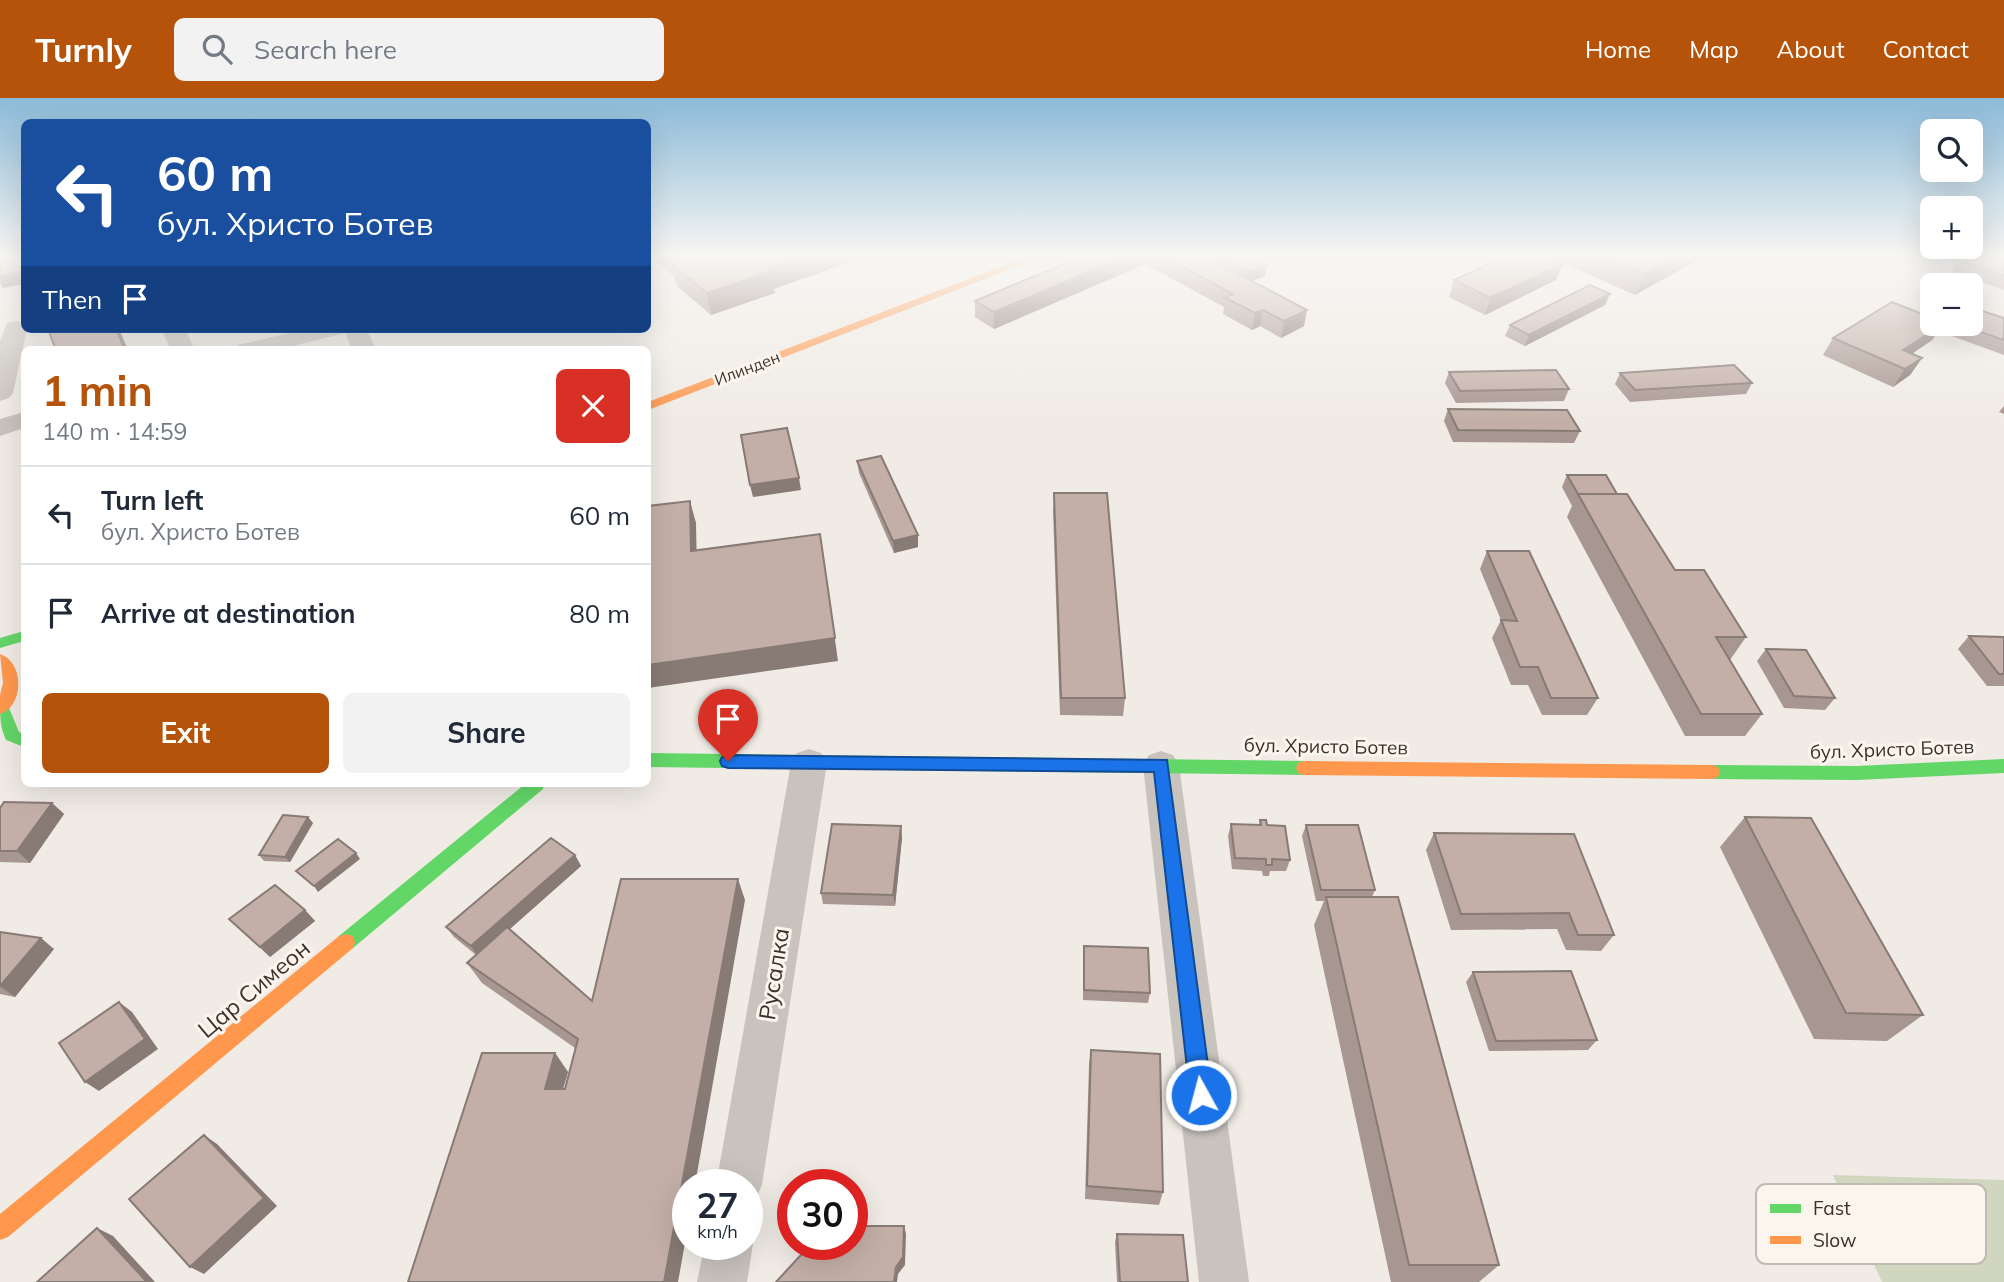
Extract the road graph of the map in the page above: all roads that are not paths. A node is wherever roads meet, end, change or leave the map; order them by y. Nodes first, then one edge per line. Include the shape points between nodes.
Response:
1 (900, 310) edge
2 (13, 326) edge
3 (319, 333) edge
4 (264, 346) edge
5 (0, 393) edge
6 (651, 406) edge
7 (21, 421) edge
8 (0, 428) edge
9 (21, 637) edge
10 (0, 643) edge
11 (0, 660) edge
12 (19, 673) edge
13 (0, 708) edge
14 (21, 740) edge
15 (651, 760) edge
16 (809, 763) junction
17 (1161, 765) junction
18 (2004, 766) edge
19 (533, 787) edge
20 (742, 1169) edge
21 (0, 1229) edge
22 (726, 1260) edge
23 (722, 1282) edge
24 (1224, 1282) edge

1 - 6 street, Илинден
2 - 5 street
3 - 4 street
7 - 8 street
9 - 10 street
11 - 12 street
12 - 13 street
13 - 14 street via 12,736
15 - 16 street, бул. Христо Ботев
16 - 17 street, бул. Христо Ботев
16 - 20 street, Русалка
17 - 18 street, бул. Христо Ботев via 1844,773
17 - 24 street
19 - 21 street, Цар Симеон
22 - 23 street

